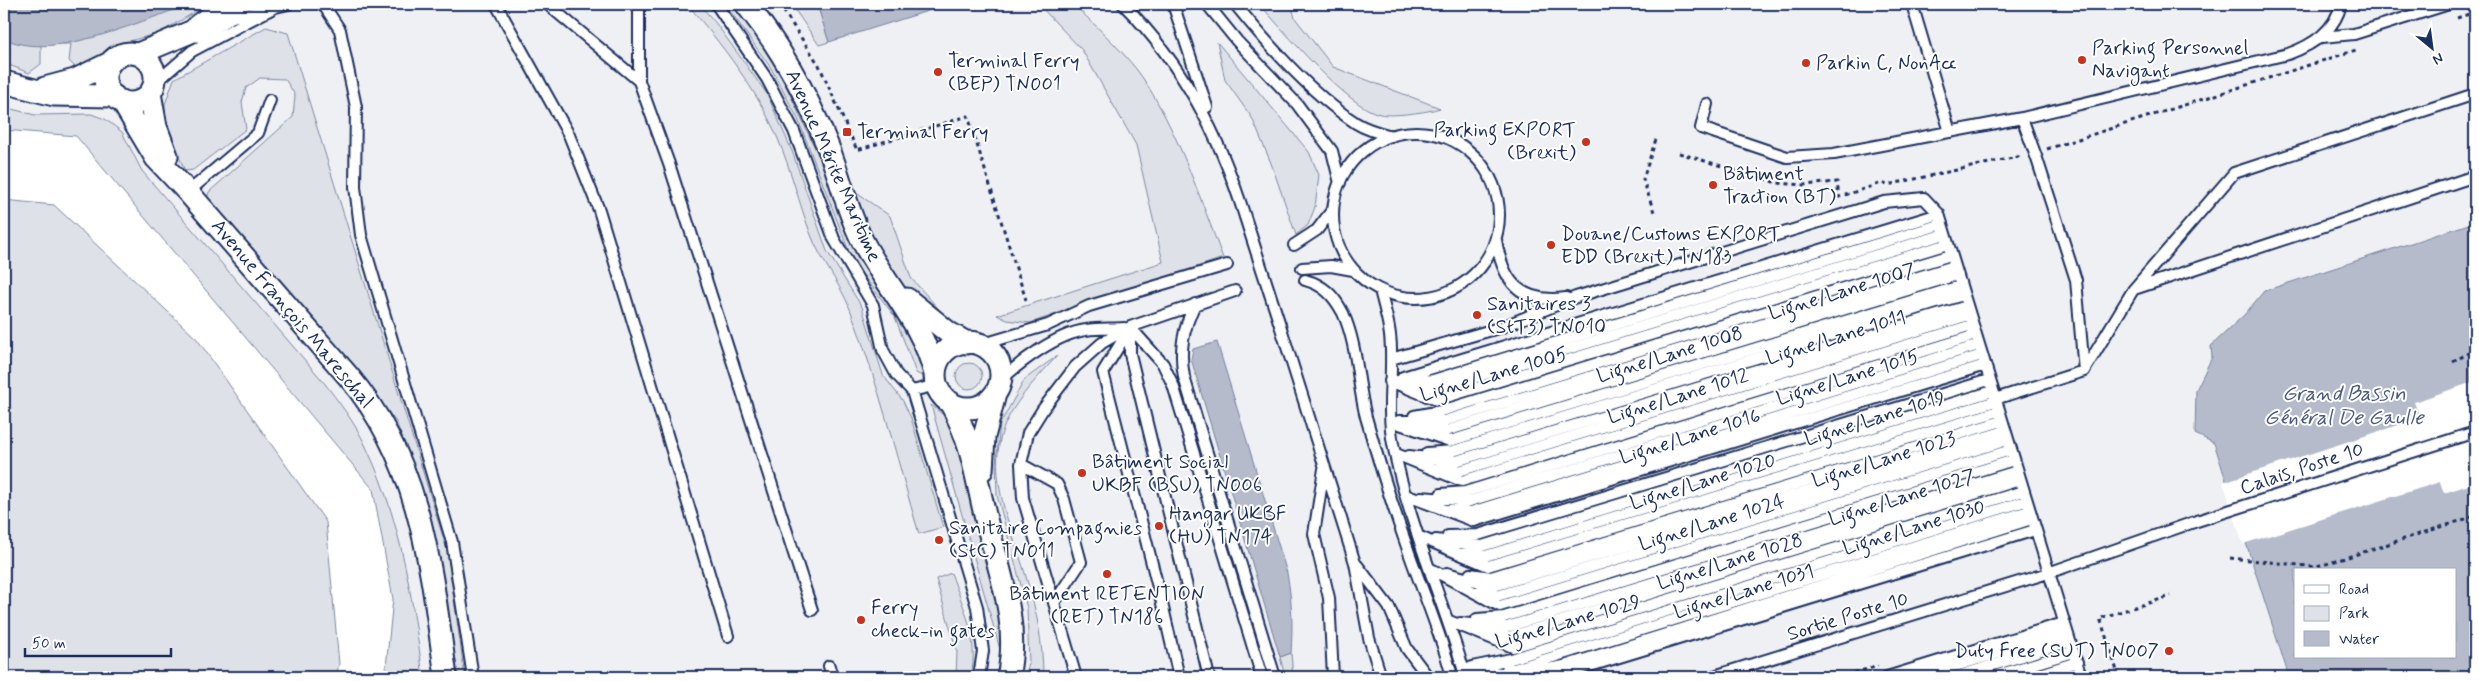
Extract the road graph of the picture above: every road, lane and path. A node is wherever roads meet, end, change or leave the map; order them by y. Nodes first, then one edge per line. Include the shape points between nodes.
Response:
1 (234, 4) edge
2 (288, 4) edge
3 (323, 4) edge
4 (496, 4) edge
5 (547, 4) edge
6 (639, 4) edge
7 (716, 4) edge
8 (746, 4) edge
9 (779, 4) edge
10 (1122, 4) edge
11 (1173, 4) edge
12 (1208, 4) edge
13 (1235, 4) edge
14 (2341, 4) edge
15 (2446, 4) edge
16 (277, 6) junction
17 (1912, 6) edge
18 (2475, 12) edge
19 (2456, 18) dead end
20 (200, 28) junction
21 (2322, 37) junction
22 (2361, 48) dead end
23 (138, 54) junction
24 (110, 63) junction
25 (639, 81) junction
26 (4, 82) edge
27 (27, 89) junction
28 (152, 89) junction
29 (2475, 94) edge
30 (118, 99) junction
31 (270, 100) dead end
32 (1707, 104) dead end
33 (2022, 118) junction
34 (1950, 132) junction
35 (1392, 136) junction
36 (1657, 136) dead end
37 (1221, 148) junction
38 (1679, 153) dead end
39 (2035, 153) junction
40 (2475, 176) edge
41 (1340, 183) junction
42 (186, 190) junction
43 (1333, 209) junction
44 (1654, 212) dead end
45 (1943, 229) junction
46 (1496, 240) junction
47 (1294, 245) dead end
48 (1951, 255) junction
49 (1227, 265) dead end
50 (1302, 268) dead end
51 (1353, 270) junction
52 (1956, 270) junction
53 (886, 279) junction
54 (1305, 280) dead end
55 (1380, 290) junction
56 (2133, 290) junction
57 (1234, 291) dead end
58 (1576, 297) junction
59 (1026, 300) dead end
60 (1195, 304) junction
61 (1972, 325) junction
62 (1130, 328) junction
63 (974, 344) junction
64 (2475, 349) edge
65 (1391, 359) junction
66 (2453, 362) dead end
67 (2084, 371) junction
68 (936, 380) junction
69 (1989, 380) junction
70 (1390, 381) junction
71 (997, 387) junction
72 (912, 391) junction
73 (950, 402) junction
74 (1391, 421) junction
75 (2002, 423) junction
76 (2475, 432) edge
77 (1396, 454) junction
78 (1021, 464) junction
79 (1325, 467) junction
80 (2018, 475) junction
81 (981, 490) junction
82 (1408, 496) junction
83 (2028, 506) junction
84 (2475, 516) edge
85 (2035, 530) junction
86 (1420, 537) junction
87 (2230, 558) dead end
88 (1355, 563) junction
89 (1429, 568) junction
90 (2048, 573) junction
91 (2171, 596) dead end
92 (1054, 603) junction
93 (812, 610) dead end
94 (1449, 622) junction
95 (2067, 632) junction
96 (728, 636) dead end
97 (2073, 652) junction
98 (2077, 662) junction
99 (1463, 673) edge
100 (1426, 675) edge
101 (2081, 675) edge
102 (1452, 676) edge
103 (446, 677) edge
104 (473, 677) edge
105 (826, 677) edge
106 (832, 677) edge
107 (980, 677) edge
108 (1008, 677) edge
109 (1076, 677) edge
110 (1179, 677) edge
111 (1209, 677) edge
112 (1262, 677) edge
113 (1276, 677) edge
114 (1333, 677) edge
115 (1381, 677) edge
116 (1494, 677) edge
117 (1539, 677) edge
118 (1711, 677) edge
119 (1886, 677) edge
120 (1920, 677) edge
121 (1955, 677) edge
122 (1991, 677) edge
123 (2030, 677) edge
124 (2066, 677) edge
125 (2119, 677) edge

1 - 20 highway
2 - 16 lane
3 - 104 lane via 340,30 356,107 356,187 361,235 452,542
4 - 96 lane via 569,134 599,210
5 - 25 lane
6 - 25 lane
7 - 72 lane via 767,80 794,131 834,240 873,305 883,350 896,374
8 - 53 street, Avenue Mérite Maritime via 774,42 803,92 826,141 862,241
9 - 59 path via 819,65 857,150 968,116
10 - 37 lane via 1143,24 1173,62 1198,101
11 - 37 lane
12 - 41 lane via 1237,41 1297,104 1332,151
13 - 35 lane via 1269,43 1331,103 1364,127
14 - 21 lane via 2336,18
15 - 21 lane via 2354,34
16 - 20 lane
16 - 28 lane via 192,51
17 - 34 lane
18 - 19 path
20 - 23 street
21 - 33 lane via 2288,54
22 - 39 path
23 - 24 street via 126,53
23 - 28 street via 152,66 155,75
24 - 27 street via 69,82
24 - 30 street via 106,80 108,89
25 - 93 lane via 669,164
26 - 27 street
27 - 30 street via 54,95
28 - 30 street via 138,102
28 - 42 street, Avenue François Mareschal via 160,138
29 - 56 lane via 2234,173
30 - 42 street, Avenue François Mareschal via 156,158
31 - 42 lane via 258,133
32 - 34 lane via 1701,128 1787,157 1834,154
33 - 34 lane
33 - 39 lane
35 - 41 lane via 1360,154
35 - 46 lane via 1410,132 1436,135 1461,145 1475,156 1487,171 1497,195 1500,213
36 - 44 path via 1644,179
37 - 79 lane, bridge
38 - 39 path via 1777,183 1837,182 1839,197 1882,183 1887,185
39 - 67 lane via 2076,280
40 - 56 lane
41 - 43 lane
42 - 103 street, Avenue François Mareschal via 360,390 388,435 403,466 426,544
43 - 47 lane via 1317,230
43 - 51 lane via 1337,242
45 - 48 lane
45 - 58 lane via 1924,198 1884,202
45 - 70 lane
45 - 70 lane via 1434,390
46 - 55 lane via 1476,273 1454,290 1416,298
46 - 58 lane via 1500,265 1523,292 1548,300
48 - 52 lane
48 - 74 lane, Ligne/Lane 1005 via 1441,411
49 - 63 lane via 1089,306 1048,325
50 - 51 lane via 1331,266
51 - 55 lane
52 - 61 lane
52 - 74 lane via 1444,421
53 - 63 street, Avenue Mérite Maritime via 940,326
53 - 68 street, Avenue Mérite Maritime via 922,335 931,354
54 - 102 lane via 1319,284 1332,296 1347,323 1356,352 1366,416 1405,542 1436,622
55 - 65 lane via 1390,330
56 - 67 lane
57 - 60 lane
58 - 65 lane via 1508,324
60 - 62 lane
60 - 113 lane via 1185,326 1181,356 1183,371
61 - 69 lane
61 - 74 lane, Ligne/Lane 1008 via 1450,441
61 - 77 lane via 1453,451
61 - 77 lane, Ligne/Lane 1011 via 1459,471
61 - 82 lane via 1465,492
61 - 82 lane, Ligne/Lane 1015 via 1472,512
62 - 71 lane via 1073,333 1024,361
62 - 78 lane via 1093,350 1075,368 1028,433
62 - 110 lane via 1103,372
62 - 111 lane via 1130,354
62 - 112 lane via 1163,364 1173,385
63 - 68 street via 957,344 945,352 939,361
63 - 71 street via 991,352 996,359 1000,368
64 - 66 path
65 - 70 lane
67 - 75 lane
68 - 72 lane
68 - 73 street via 942,395
69 - 75 lane
69 - 86 lane via 1478,536
70 - 74 lane
71 - 73 street via 978,407 963,407
71 - 81 street via 984,437
72 - 107 lane via 977,607 983,651
73 - 81 street via 969,442
74 - 77 lane
75 - 80 lane
75 - 86 lane via 1482,546
75 - 86 lane, Ligne/Lane 1020 via 1488,566
75 - 89 lane via 1491,577
75 - 89 lane, Ligne/Lane 1023 via 1497,596
75 - 94 lane via 1504,617
76 - 90 lane, Calais, Poste 10 via 2197,521
77 - 82 lane
78 - 92 lane via 1023,498
78 - 92 lane via 1056,484 1064,499 1081,562
79 - 88 lane
79 - 114 lane via 1314,534 1329,598
80 - 83 lane
80 - 94 lane via 1506,627
81 - 108 street via 1012,617
82 - 86 lane
83 - 85 lane
83 - 94 lane, Ligne/Lane 1028 via 1513,647
83 - 99 lane, Ligne/Lane 1029
83 - 99 lane, Ligne/Lane 1031 via 1564,666 1516,675
84 - 87 path via 2317,567
85 - 90 lane
85 - 117 lane via 1567,673
86 - 89 lane
88 - 100 lane via 1389,607 1407,649
88 - 115 lane via 1369,638
89 - 94 lane
90 - 95 lane
90 - 118 lane, Sortie Poste 10
91 - 125 path via 2100,618
92 - 109 lane
94 - 99 lane
95 - 97 lane
95 - 119 lane
95 - 120 lane
95 - 121 lane
97 - 98 lane
97 - 122 lane
98 - 101 lane
98 - 123 lane
99 - 116 lane
101 - 124 lane
105 - 106 lane via 829,666

